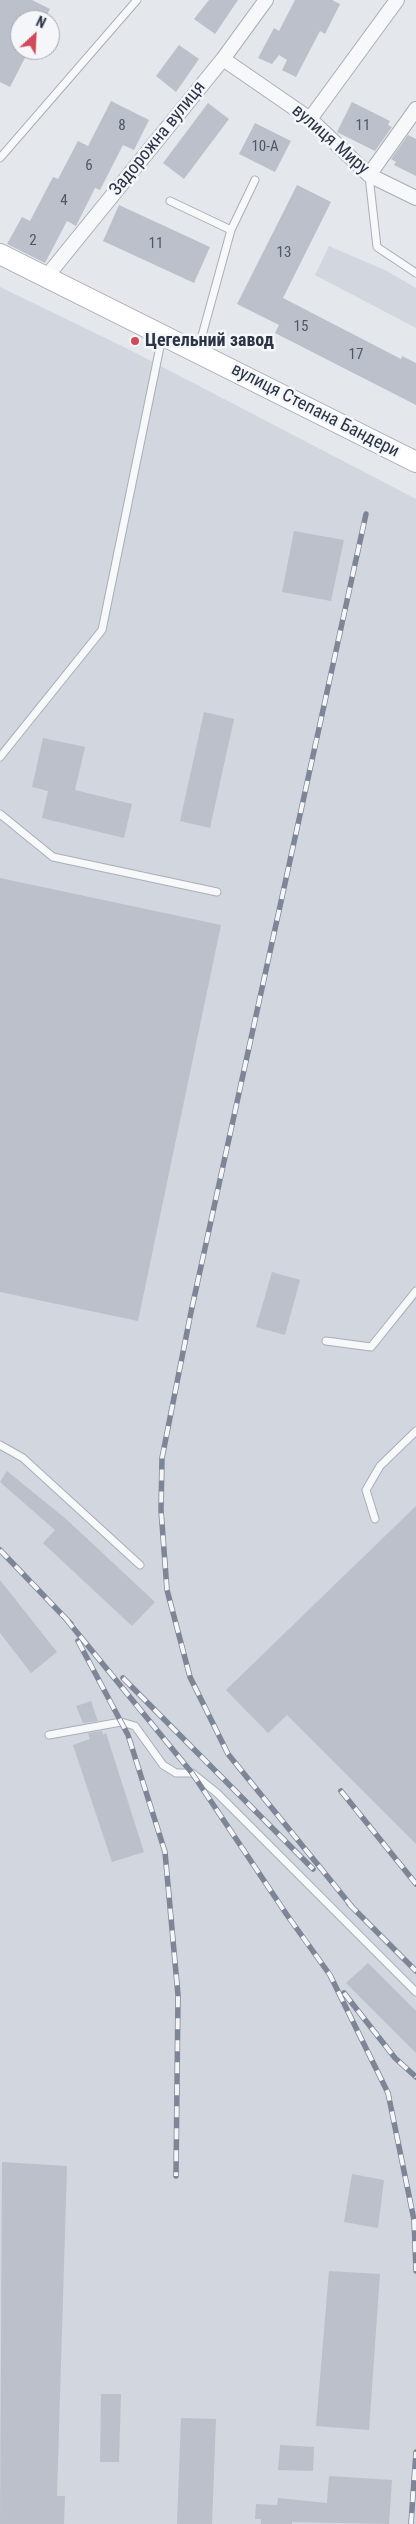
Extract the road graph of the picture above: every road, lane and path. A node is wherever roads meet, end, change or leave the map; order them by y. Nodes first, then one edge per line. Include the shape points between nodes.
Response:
1 (137, 0) edge
2 (266, 0) edge
3 (397, 0) edge
4 (224, 59) junction
5 (416, 109) edge
6 (310, 119) junction
7 (0, 158) edge
8 (369, 175) junction
9 (255, 180) dead end
10 (416, 198) edge
11 (170, 200) dead end
12 (231, 230) junction
13 (0, 254) edge
14 (416, 273) edge
15 (47, 276) junction
16 (163, 335) junction
17 (197, 352) junction
18 (416, 462) edge
19 (0, 757) edge
20 (0, 814) edge
21 (217, 892) dead end
22 (416, 1291) edge
23 (326, 1341) dead end
24 (416, 1431) edge
25 (0, 1445) edge
26 (375, 1519) dead end
27 (140, 1566) dead end
28 (49, 1735) dead end
29 (416, 1992) edge

1 - 7 lane
2 - 4 street, Задорожна вулиця
3 - 6 street
4 - 6 street, вулиця Миру
4 - 15 street, Задорожна вулиця
5 - 8 street
6 - 8 street, вулиця Миру
8 - 10 street, вулиця Миру
8 - 14 lane via 377,247
9 - 12 lane
11 - 12 lane
12 - 17 lane
13 - 15 street, вулиця Степана Бандери
15 - 16 street, вулиця Степана Бандери
16 - 17 street, вулиця Степана Бандери
16 - 19 lane via 102,630
17 - 18 street, вулиця Степана Бандери
20 - 21 lane via 53,857
22 - 23 lane via 371,1347
24 - 26 lane via 380,1466 366,1490
25 - 27 lane via 24,1458
28 - 29 lane via 121,1722 135,1726 163,1765 176,1773 192,1773 217,1793

